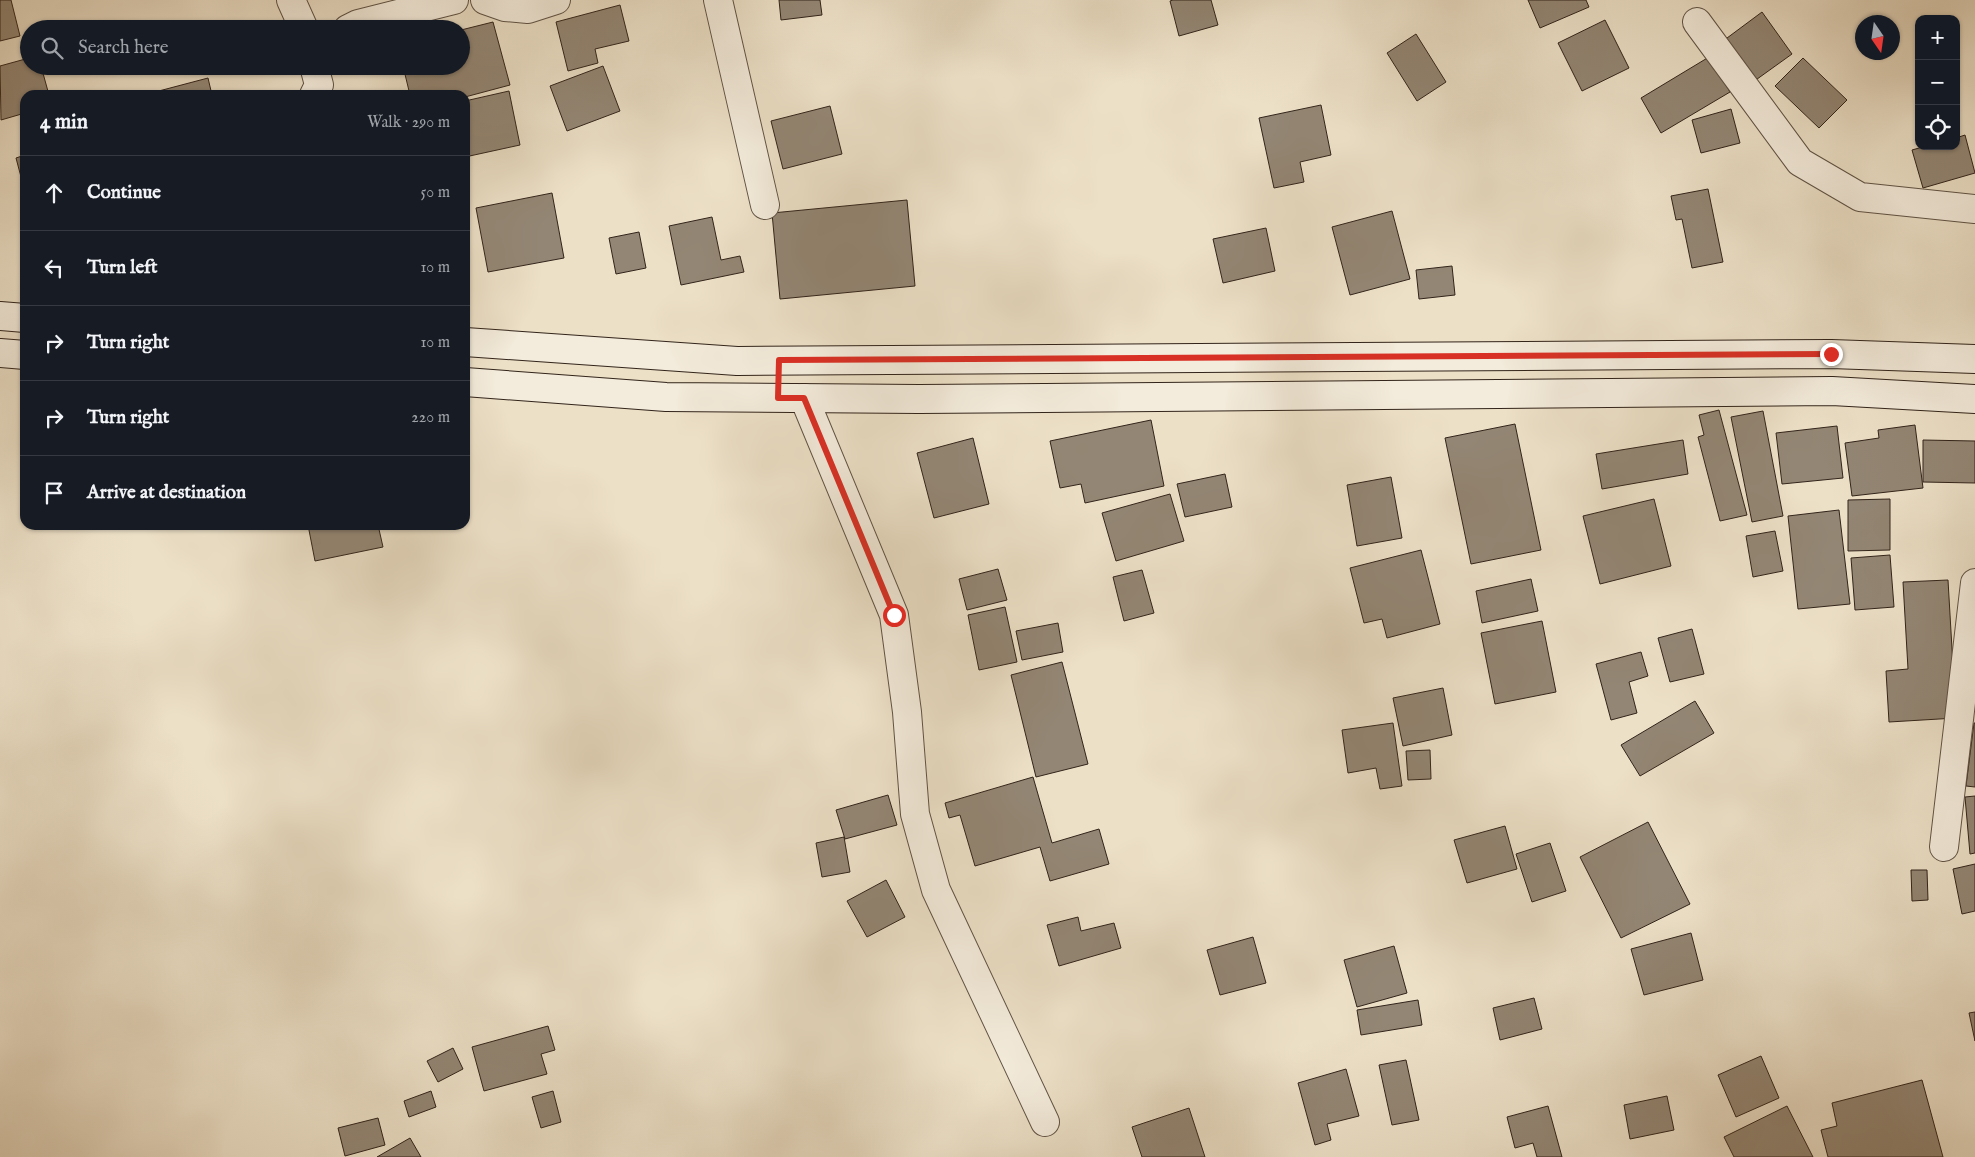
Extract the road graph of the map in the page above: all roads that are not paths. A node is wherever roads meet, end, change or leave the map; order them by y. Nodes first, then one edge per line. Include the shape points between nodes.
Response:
1 (291, 0) edge
2 (454, 0) edge
3 (485, 0) edge
4 (556, 0) edge
5 (718, 0) edge
6 (300, 20) edge
7 (374, 20) edge
8 (1697, 22) dead end
9 (316, 75) edge
10 (316, 90) edge
11 (765, 204) dead end
12 (1975, 209) edge
13 (0, 316) edge
14 (20, 318) edge
15 (470, 342) edge
16 (0, 353) edge
17 (20, 355) edge
18 (1975, 359) edge
19 (779, 360) junction
20 (470, 382) edge
21 (791, 398) junction
22 (1975, 399) edge
23 (1975, 583) edge
24 (1944, 847) dead end
25 (1044, 1122) dead end

1 - 6 street
2 - 7 street
3 - 4 street via 505,7 528,9
5 - 11 street
8 - 12 street via 1800,162 1860,197
9 - 10 street via 319,85
13 - 14 street
15 - 19 street
16 - 17 street
18 - 19 street via 1831,354
19 - 21 street
20 - 21 street via 666,397
21 - 22 street via 1832,391
21 - 25 street via 894,615 907,712 915,814 936,890
23 - 24 street

